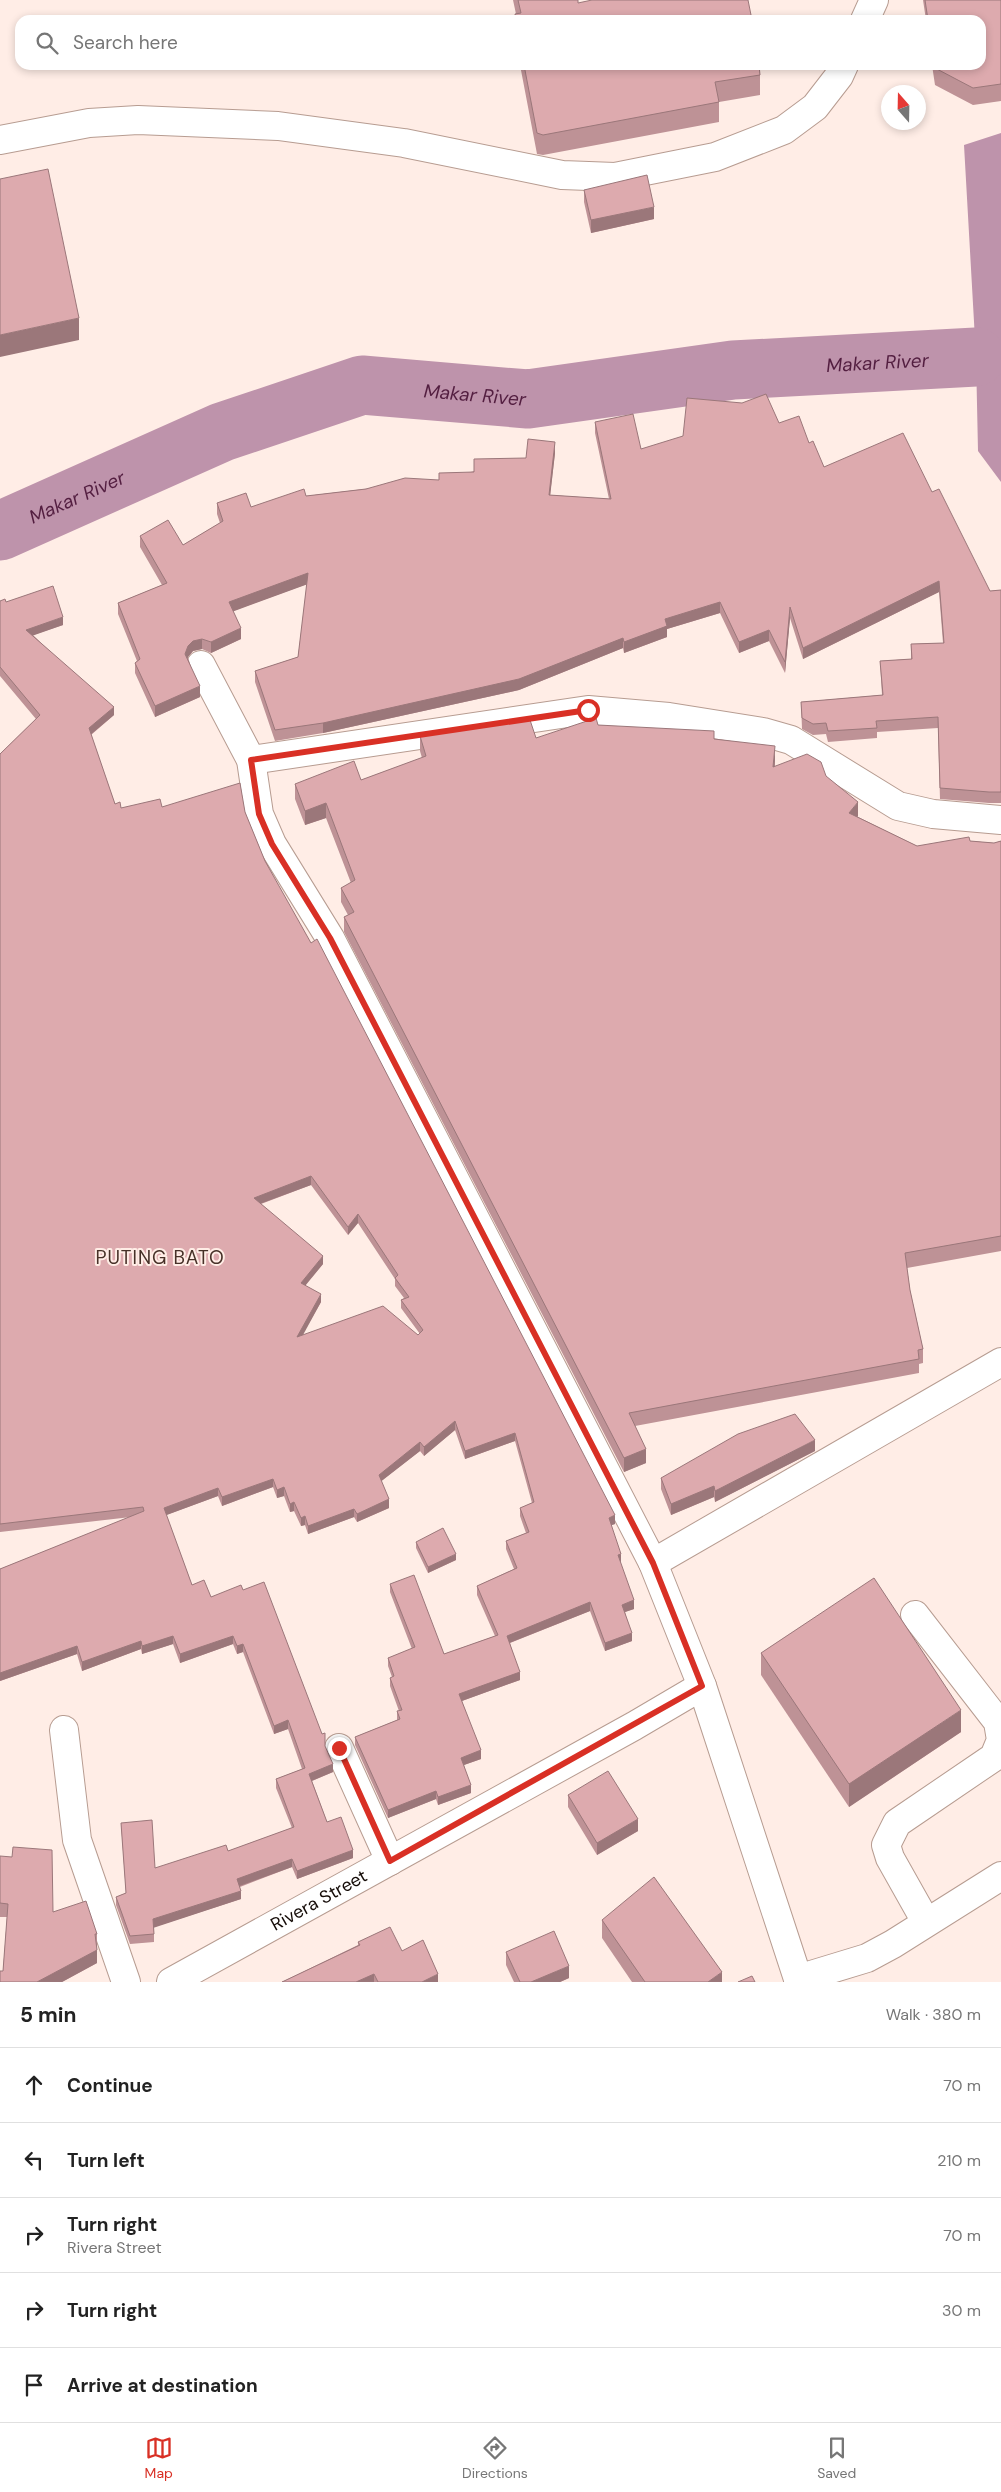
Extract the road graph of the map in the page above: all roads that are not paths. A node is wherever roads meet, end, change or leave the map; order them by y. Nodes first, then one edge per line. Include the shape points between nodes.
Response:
1 (874, 0) edge
2 (867, 15) edge
3 (842, 70) edge
4 (0, 140) edge
5 (201, 665) dead end
6 (251, 760) junction
7 (1001, 820) edge
8 (1001, 1362) edge
9 (653, 1563) junction
10 (915, 1615) dead end
11 (702, 1686) junction
12 (64, 1730) dead end
13 (339, 1748) dead end
14 (390, 1861) junction
15 (1001, 1876) edge
16 (926, 1922) junction
17 (799, 1980) edge
18 (126, 1982) edge
19 (171, 1982) edge

1 - 2 street
3 - 4 street via 815,107 784,130 715,157 614,176 562,175 404,143 278,126 138,120 89,123
5 - 6 street
6 - 7 street via 588,710 669,717 763,732 791,740 898,806 933,814
6 - 9 street via 259,814 272,844 330,938
8 - 9 street
9 - 11 street
10 - 16 street via 998,1722 1001,1740 994,1757 897,1823 886,1845
11 - 14 street, Rivera Street
11 - 17 street
12 - 18 street via 77,1840
13 - 14 street
14 - 19 street, Rivera Street
15 - 16 street
16 - 17 street via 867,1958

